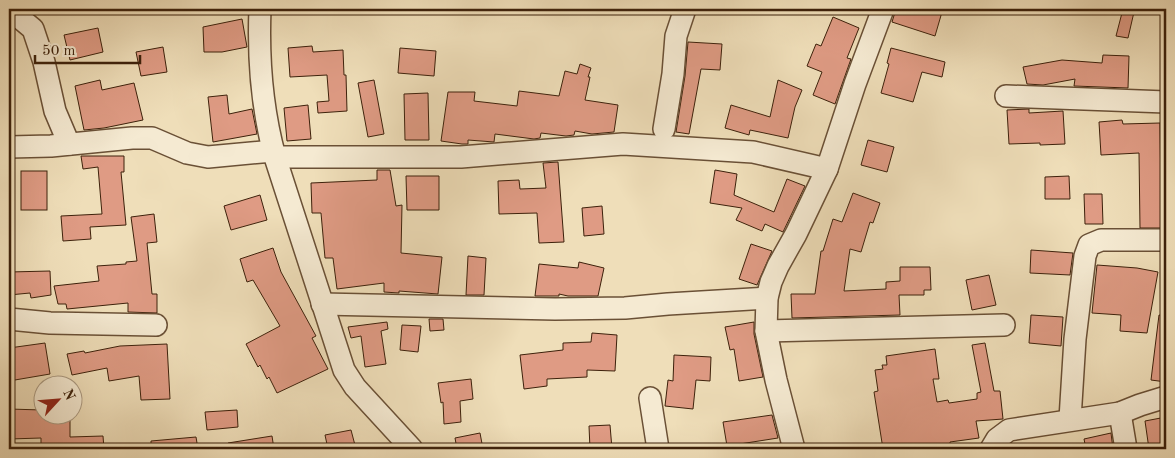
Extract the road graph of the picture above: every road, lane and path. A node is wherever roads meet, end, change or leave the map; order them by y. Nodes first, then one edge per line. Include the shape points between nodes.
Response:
1 (9, 9) edge
2 (260, 9) edge
3 (685, 9) edge
4 (883, 9) edge
5 (1006, 96) dead end
6 (1166, 102) edge
7 (664, 129) dead end
8 (69, 144) junction
9 (9, 147) edge
10 (274, 154) junction
11 (827, 169) junction
12 (1166, 240) edge
13 (766, 298) junction
14 (322, 304) junction
15 (9, 319) edge
16 (156, 325) dead end
17 (1004, 325) dead end
18 (766, 331) junction
19 (1166, 397) edge
20 (650, 398) dead end
21 (1120, 413) junction
22 (1070, 420) junction
23 (412, 449) edge
24 (658, 449) edge
25 (794, 449) edge
26 (991, 449) edge
27 (1126, 449) edge

1 - 8 street via 33,29 55,111
2 - 10 street via 262,90
3 - 7 street via 676,36
4 - 11 street
5 - 6 street
8 - 9 street
8 - 10 street via 152,138 187,153 208,156
10 - 11 street via 462,157 624,144 753,152
10 - 14 street
11 - 13 street via 778,266
12 - 22 street via 1101,240 1089,246 1075,339
13 - 14 street via 625,308 555,309
13 - 18 street
14 - 23 street via 348,378
15 - 16 street
17 - 18 street
18 - 25 street
19 - 21 street
20 - 24 street
21 - 22 street
21 - 27 street
22 - 26 street via 1009,430 997,439

